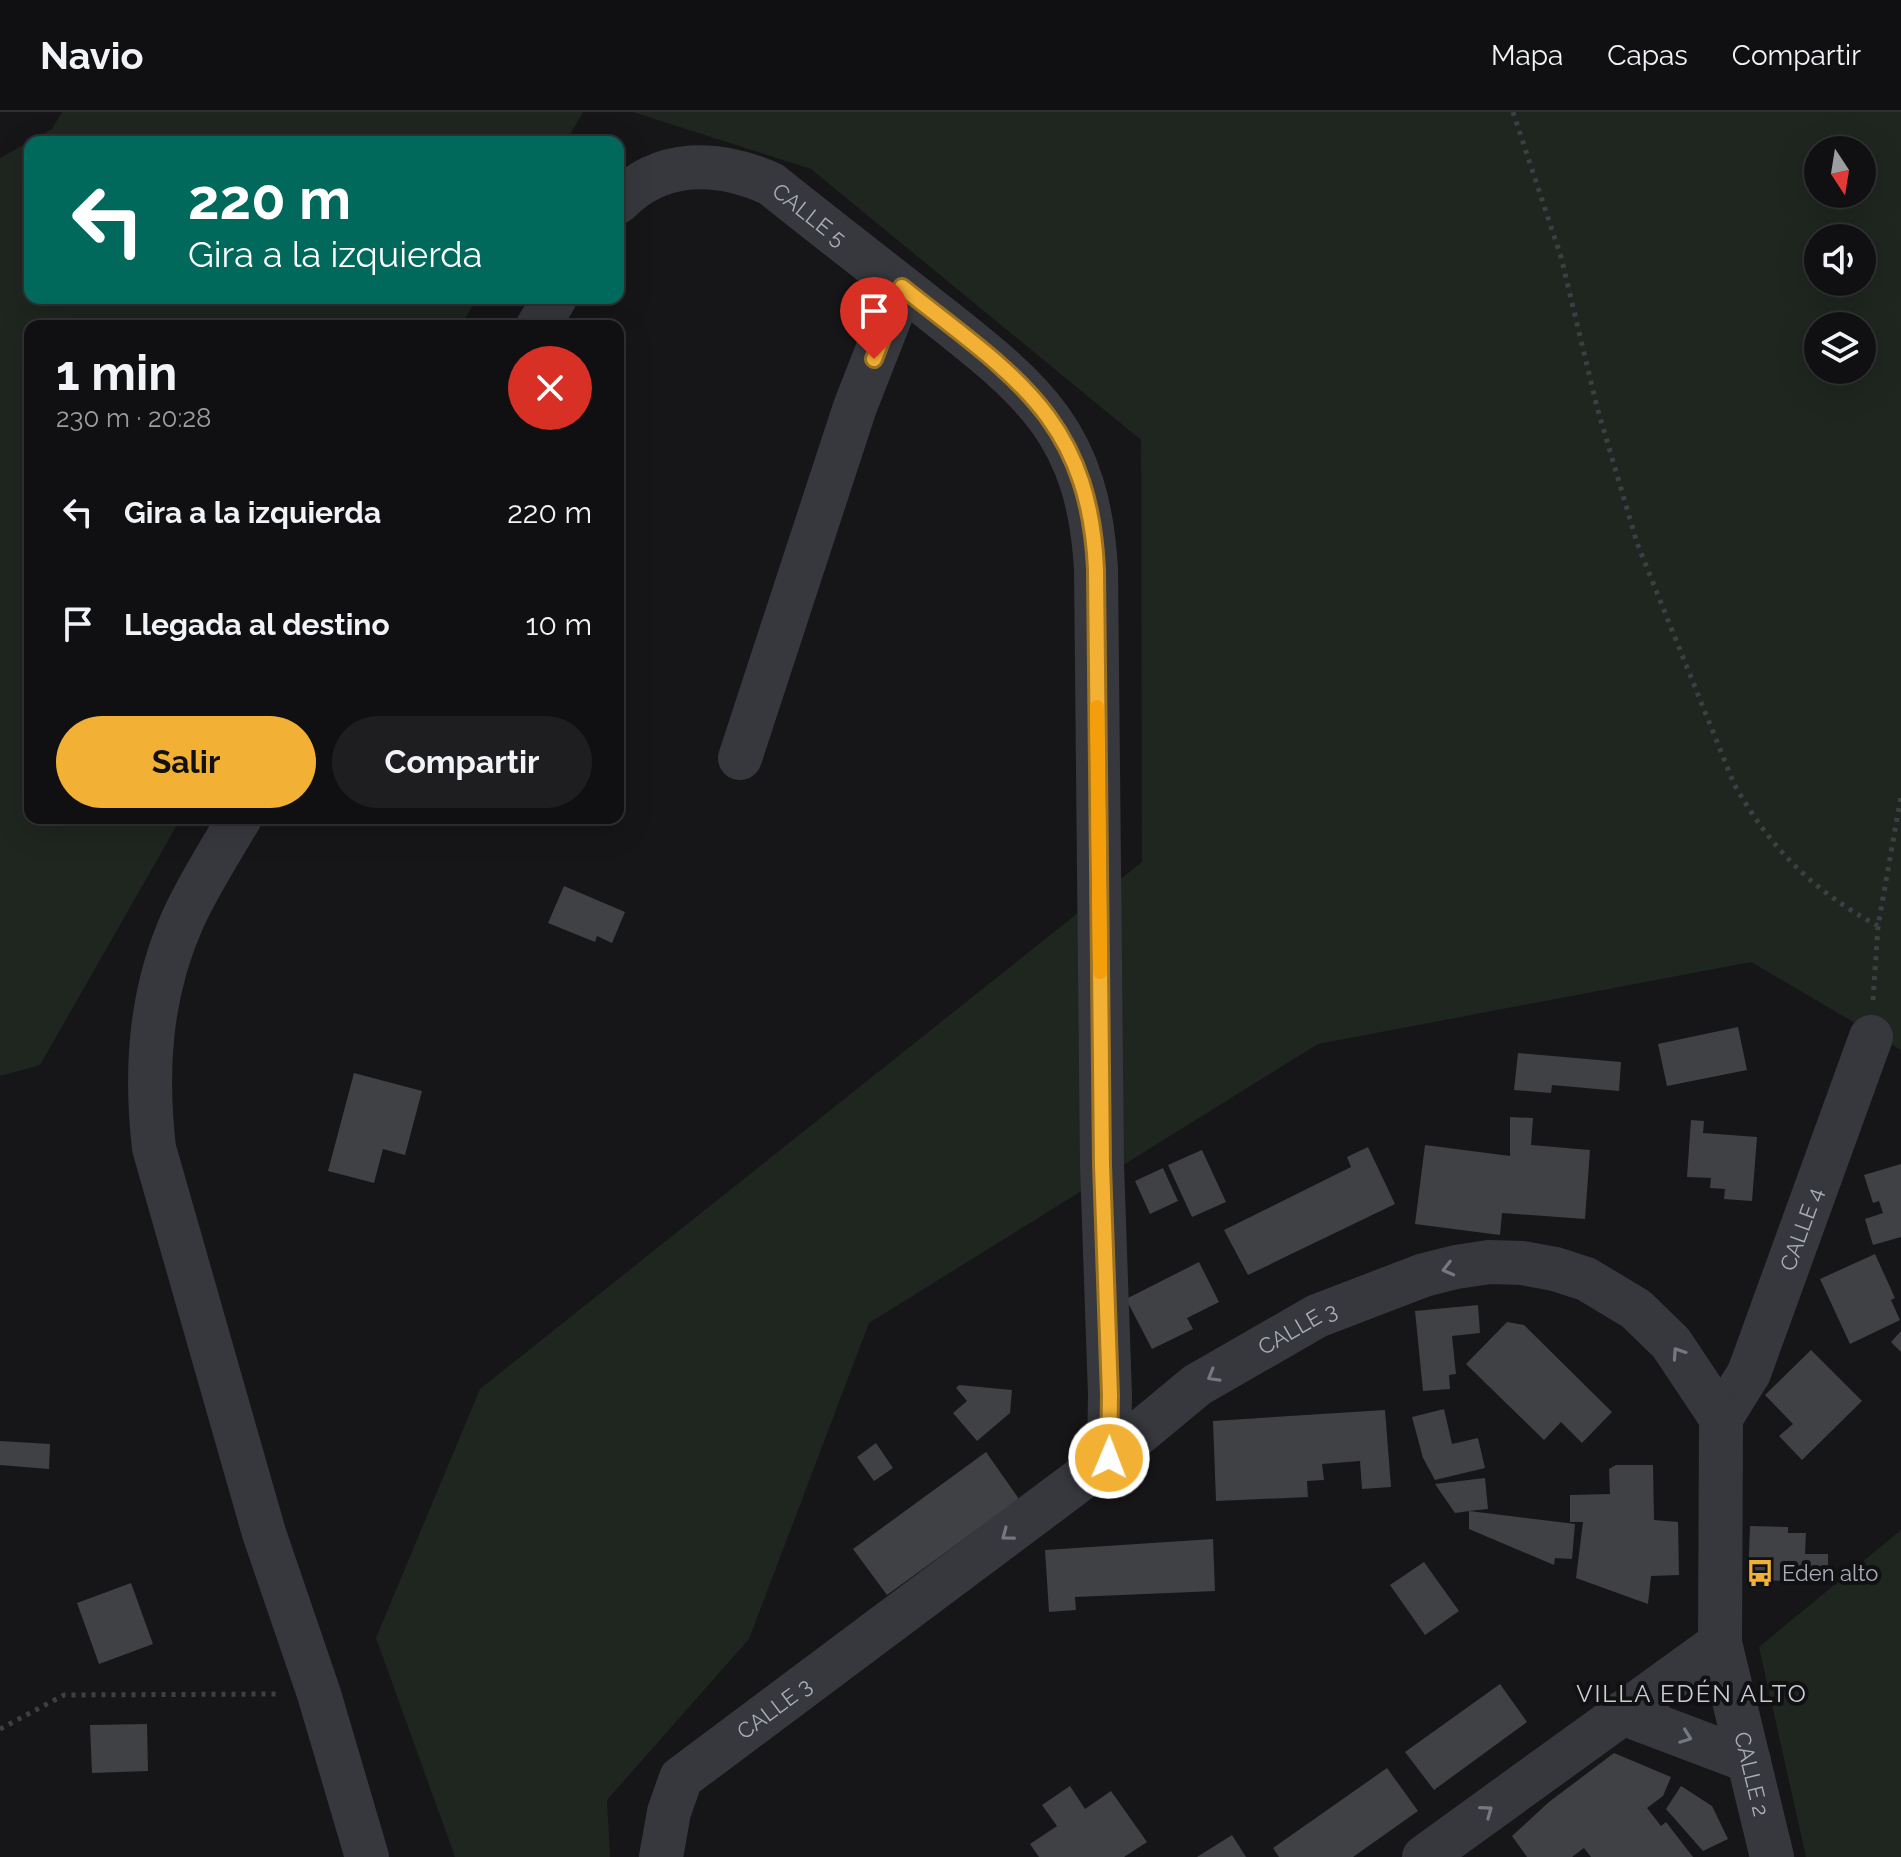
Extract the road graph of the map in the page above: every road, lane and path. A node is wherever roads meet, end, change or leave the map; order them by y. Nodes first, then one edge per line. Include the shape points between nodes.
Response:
1 (1513, 112) edge
2 (624, 197) edge
3 (902, 287) junction
4 (740, 758) dead end
5 (1901, 796) edge
6 (237, 824) edge
7 (1878, 926) junction
8 (1871, 1037) joint
9 (1721, 1418) junction
10 (1109, 1458) junction
11 (1720, 1643) junction
12 (319, 1694) junction
13 (1622, 1713) junction
14 (0, 1729) edge
15 (1749, 1761) junction
16 (367, 1857) edge
17 (661, 1857) edge
18 (1424, 1857) edge
19 (1772, 1857) edge

1 - 7 path via 1561,257 1637,543 1734,784 1794,867 1838,903
2 - 3 street, CALLE 5 via 641,184 685,167 730,168 771,184
3 - 4 street via 855,407
3 - 10 street, CALLE 5 via 1031,393 1065,442 1090,513 1096,569
5 - 7 path
6 - 12 street via 190,906 166,964 149,1057 149,1105 164,1190 264,1533
7 - 8 path
8 - 9 street, CALLE 4 via 1749,1373
9 -> 10 street, CALLE 3 via 1671,1343 1616,1294 1555,1269 1489,1262 1424,1275 1317,1316 1197,1385
9 - 11 street
10 -> 17 street, CALLE 3 via 681,1778
11 - 13 street
11 - 15 street, CALLE 2
12 - 14 path via 64,1695
12 - 16 street
13 -> 15 street
18 -> 13 street
15 - 19 street, CALLE 2

